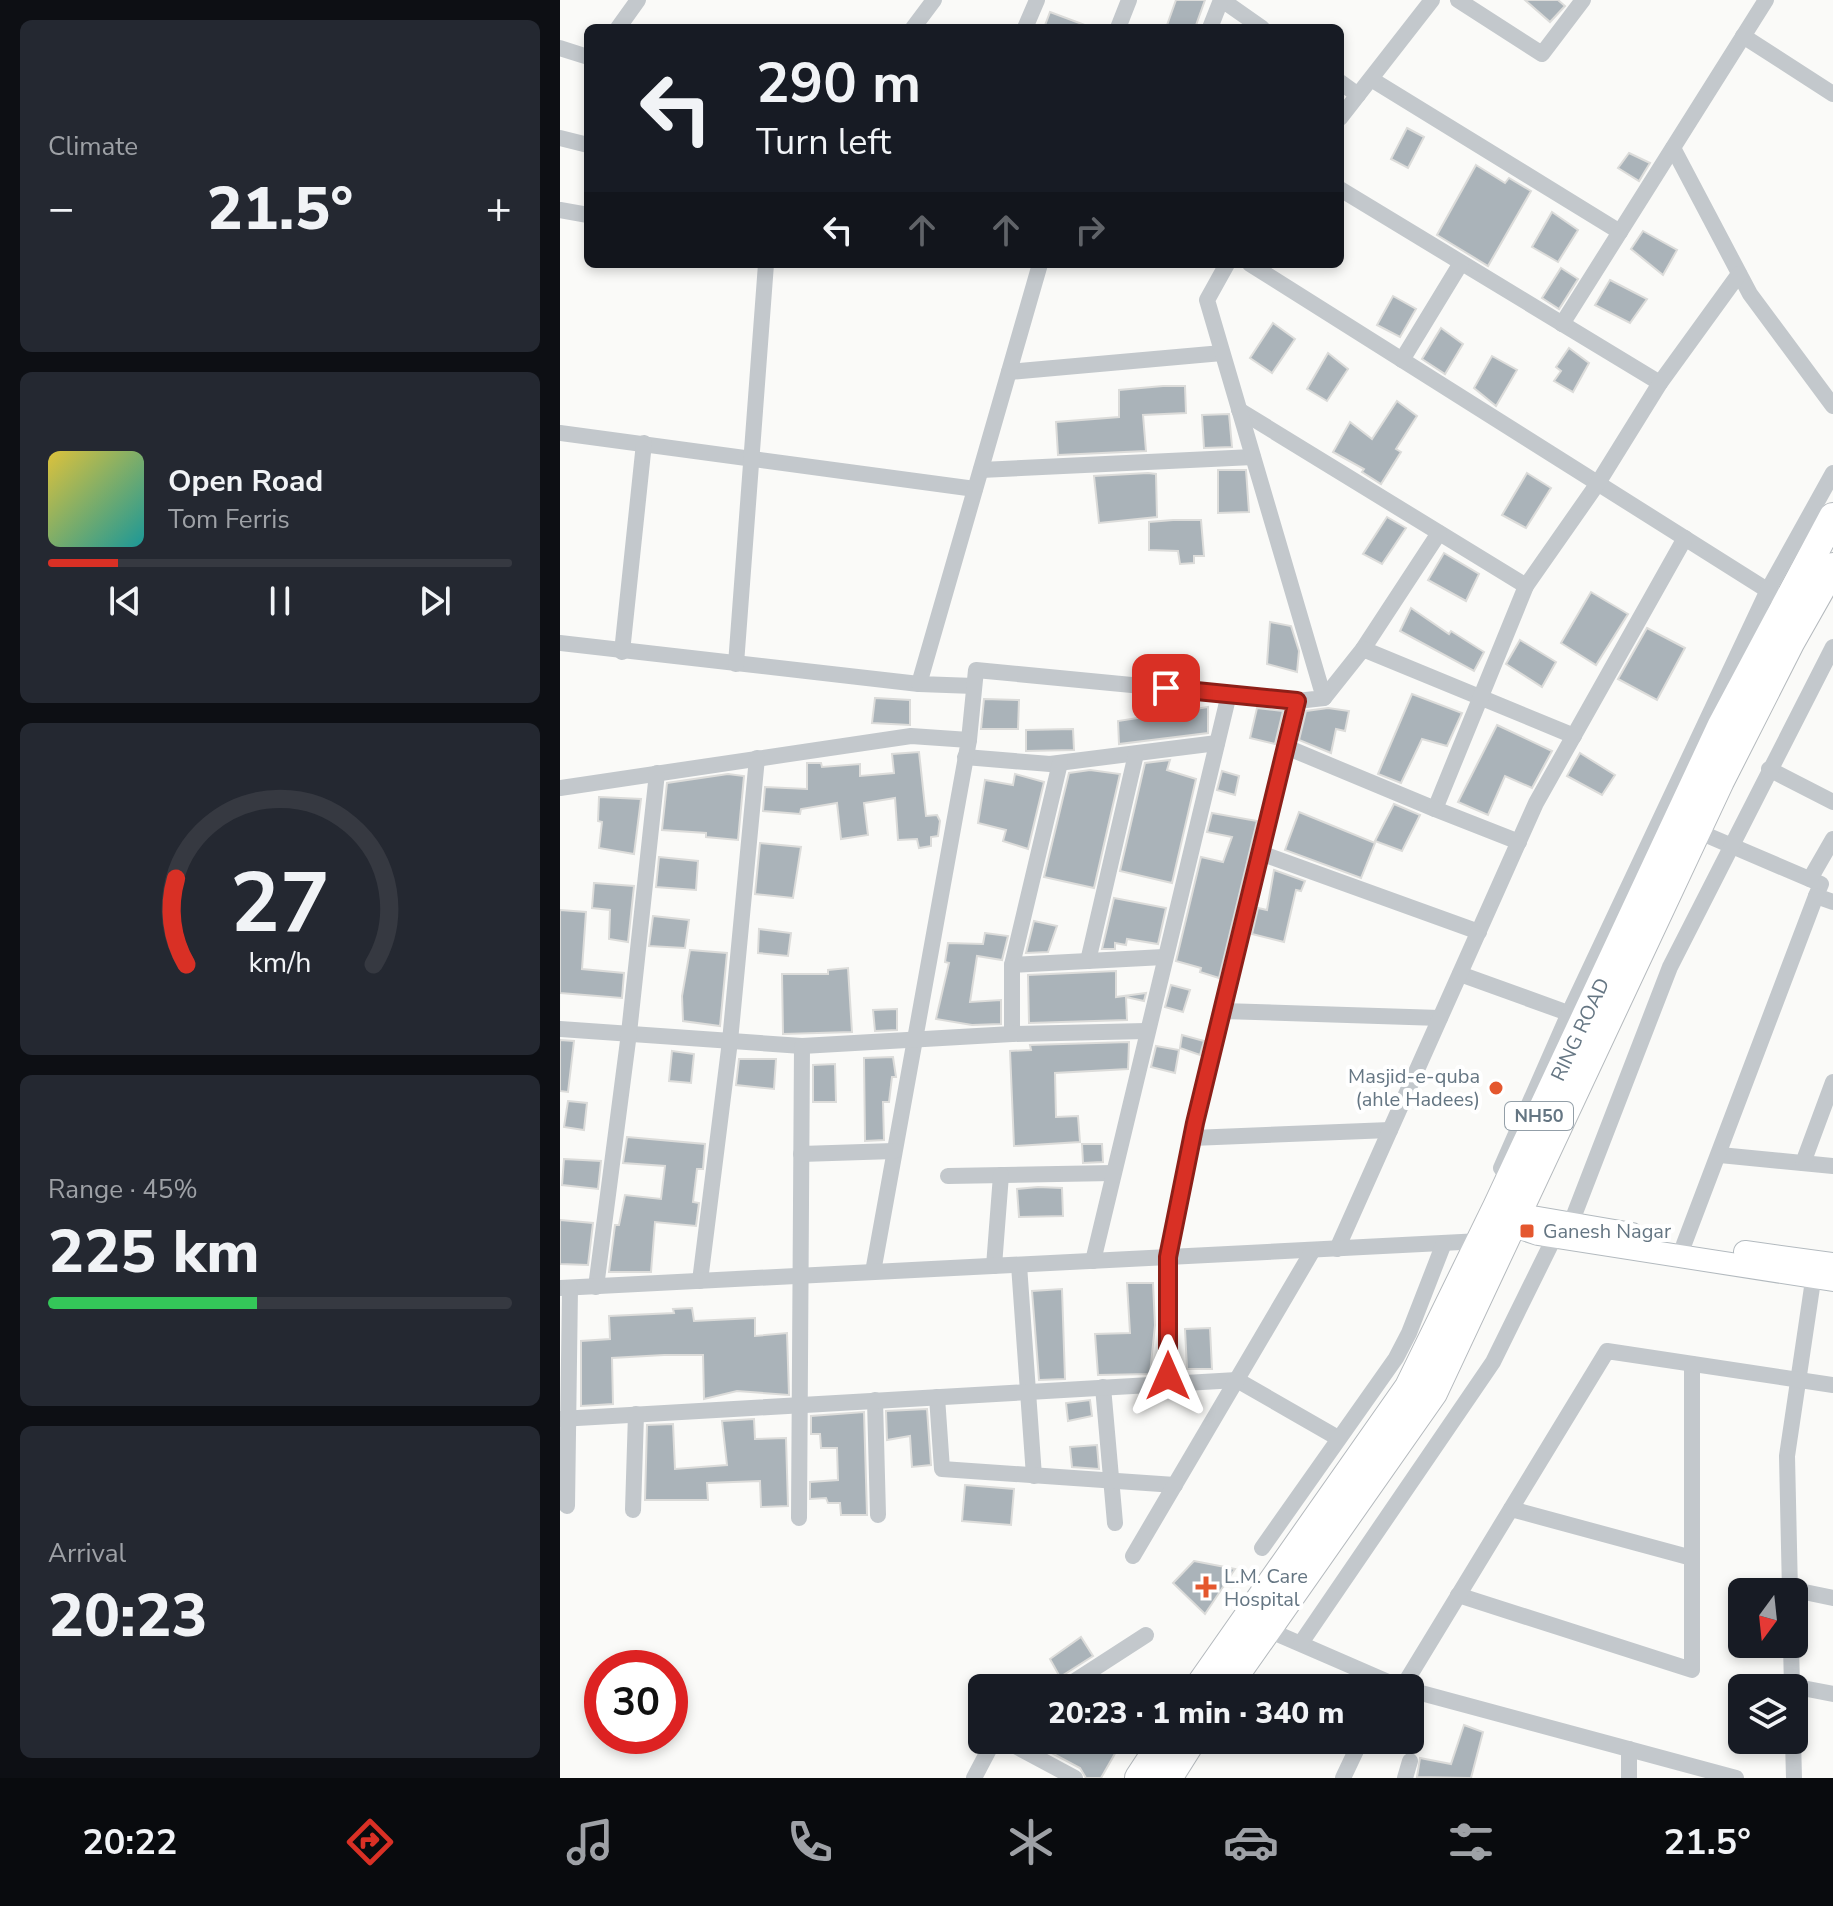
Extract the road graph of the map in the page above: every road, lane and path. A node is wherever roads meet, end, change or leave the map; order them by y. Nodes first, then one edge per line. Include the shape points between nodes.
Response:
1 (638, 0) edge
2 (934, 0) edge
3 (1037, 0) edge
4 (1129, 0) edge
5 (1222, 0) edge
6 (1432, 0) edge
7 (1458, 0) edge
8 (1583, 0) edge
9 (1766, 0) edge
10 (621, 24) edge
11 (916, 24) edge
12 (1027, 24) edge
13 (1120, 24) edge
14 (1212, 24) edge
15 (1256, 24) edge
16 (1743, 36) junction
17 (560, 48) edge
18 (584, 56) edge
19 (1371, 79) junction
20 (1344, 85) edge
21 (1833, 94) edge
22 (1358, 95) junction
23 (1344, 113) edge
24 (560, 138) edge
25 (584, 144) edge
26 (1673, 148) junction
27 (1344, 191) edge
28 (560, 210) edge
29 (584, 214) edge
30 (1620, 232) junction
31 (1461, 263) junction
32 (766, 268) edge
33 (1039, 268) edge
34 (1225, 268) edge
35 (1256, 268) edge
36 (1739, 274) junction
37 (1562, 324) junction
38 (1222, 353) junction
39 (1402, 360) junction
40 (1009, 372) junction
41 (1660, 383) junction
42 (1833, 406) edge
43 (1239, 410) junction
44 (560, 433) edge
45 (644, 443) junction
46 (752, 457) junction
47 (1253, 457) junction
48 (981, 470) junction
49 (1833, 473) edge
50 (1598, 483) junction
51 (975, 489) junction
52 (1833, 517) edge
53 (1439, 533) junction
54 (1685, 538) junction
55 (1833, 567) edge
56 (1526, 586) junction
57 (1778, 596) junction
58 (560, 643) edge
59 (1833, 647) edge
60 (1363, 649) junction
61 (622, 652) junction
62 (736, 664) junction
63 (919, 684) junction
64 (974, 686) junction
65 (1229, 694) junction
66 (1324, 698) junction
67 (1479, 698) junction
68 (1297, 701) junction
69 (1574, 736) junction
70 (1217, 743) junction
71 (1286, 747) junction
72 (967, 749) junction
73 (1136, 754) junction
74 (757, 758) junction
75 (1060, 763) junction
76 (1769, 769) junction
77 (657, 773) junction
78 (560, 788) edge
79 (1833, 802) edge
80 (1435, 809) junction
81 (1697, 831) junction
82 (1833, 839) edge
83 (1519, 842) junction
84 (1730, 845) junction
85 (1260, 853) junction
86 (1810, 879) junction
87 (1816, 896) junction
88 (1833, 902) edge
89 (1479, 932) junction
90 (1164, 957) junction
91 (1088, 961) junction
92 (1012, 965) junction
93 (1460, 974) junction
94 (1222, 1011) junction
95 (1576, 1016) junction
96 (1440, 1018) junction
97 (560, 1029) edge
98 (1146, 1031) junction
99 (629, 1033) junction
100 (1012, 1034) junction
101 (914, 1039) junction
102 (730, 1041) junction
103 (802, 1046) junction
104 (1833, 1082) edge
105 (1390, 1130) junction
106 (1192, 1138) junction
107 (894, 1151) junction
108 (801, 1154) junction
109 (1720, 1155) junction
110 (1803, 1163) junction
111 (1833, 1166) edge
112 (1113, 1173) junction
113 (1001, 1175) junction
114 (948, 1176) dead end
115 (1500, 1222) junction
116 (1563, 1229) junction
117 (1444, 1243) junction
118 (1684, 1244) junction
119 (1337, 1249) junction
120 (1313, 1250) junction
121 (1168, 1257) junction
122 (1093, 1261) junction
123 (1019, 1265) junction
124 (994, 1266) junction
125 (1824, 1270) edge
126 (873, 1272) junction
127 (801, 1276) junction
128 (700, 1281) junction
129 (596, 1287) junction
130 (565, 1288) edge
131 (1692, 1364) junction
132 (1237, 1380) junction
133 (1797, 1380) junction
134 (1168, 1384) junction
135 (1833, 1385) edge
136 (1103, 1387) junction
137 (1028, 1392) junction
138 (937, 1397) junction
139 (875, 1400) junction
140 (798, 1405) junction
141 (636, 1414) junction
142 (565, 1419) edge
143 (1338, 1438) junction
144 (1034, 1476) junction
145 (1112, 1479) junction
146 (1175, 1485) junction
147 (567, 1506) dead end
148 (1511, 1509) junction
149 (633, 1510) dead end
150 (878, 1515) dead end
151 (799, 1518) dead end
152 (1115, 1523) dead end
153 (1262, 1548) dead end
154 (1133, 1556) dead end
155 (1692, 1558) junction
156 (1790, 1578) edge
157 (1808, 1593) edge
158 (1458, 1595) junction
159 (1833, 1598) edge
160 (1266, 1629) junction
161 (1146, 1635) dead end
162 (1301, 1643) junction
163 (1086, 1674) edge
164 (1208, 1674) edge
165 (1235, 1674) edge
166 (1369, 1674) edge
167 (1404, 1674) edge
168 (1808, 1690) edge
169 (1424, 1694) edge
170 (1833, 1694) edge
171 (1629, 1749) junction
172 (987, 1754) edge
173 (1030, 1754) edge
174 (1155, 1754) edge
175 (1183, 1754) edge
176 (1354, 1754) edge
177 (1793, 1754) edge
178 (1711, 1775) edge
179 (974, 1778) edge
180 (1075, 1778) edge
181 (1139, 1778) edge
182 (1168, 1778) edge
183 (1343, 1778) edge
184 (1629, 1778) edge
185 (1736, 1778) edge
186 (1794, 1778) edge

1 - 10 street
2 - 11 street
3 - 12 street
4 - 13 street
5 - 14 street
5 - 15 street
6 - 19 street
7 - 8 street via 1542,54
9 - 16 street
16 - 21 street
16 - 26 street
17 - 18 street
19 - 22 street
19 - 30 street
20 - 22 street
22 - 23 street
24 - 25 street
26 - 30 street
26 - 36 street
27 - 31 street
28 - 29 street
30 - 37 street
31 - 37 street
31 - 39 street
32 - 46 street
33 - 40 street
34 - 38 street via 1207,300
35 - 39 street
36 - 41 street
36 - 42 street
37 - 41 street
38 - 40 street
38 - 43 street
39 - 50 street
40 - 48 street
41 - 50 street
43 - 47 street
43 - 53 street
44 - 45 street
45 - 46 street
45 - 61 street
46 - 51 street
46 - 62 street
47 - 48 street
47 - 66 street
48 - 51 street
49 - 57 street
50 - 54 street
50 - 56 street
51 - 63 street
52 - 57 highway, RING ROAD / NH50
53 - 56 street
53 - 60 street
54 - 57 street
54 - 69 street
55 - 81 highway, RING ROAD / NH50
56 - 67 street
57 - 95 highway, RING ROAD / NH50 via 1722,725
58 - 61 street
59 - 76 street
60 - 66 street
60 - 67 street
61 - 62 street
62 - 63 street
63 - 64 street
64 - 65 street via 976,670
64 - 72 street
65 - 68 street
65 - 70 street
66 - 68 street
67 - 69 street
67 - 80 street
68 - 71 street
69 - 83 street
70 - 73 street
70 - 90 street
71 - 80 street
71 - 85 street
72 - 74 street via 911,736
72 - 75 street
72 - 101 street
73 - 75 street
73 - 91 street
74 - 77 street
74 - 102 street
75 - 92 street
76 - 79 street
76 - 84 street
77 - 78 street
77 - 99 street
80 - 83 street
81 - 84 street
81 - 115 highway, RING ROAD / NH50
82 - 86 street
83 - 89 street
84 - 86 street
84 - 116 street via 1670,967
85 - 89 street
85 - 94 street
86 - 87 street via 1821,884
87 - 88 street
87 - 109 street
89 - 93 street
90 - 91 street
90 - 98 street
91 - 92 street
92 - 100 street
93 - 95 street
93 - 96 street
94 - 96 street
94 - 106 street
95 - 115 highway, RING ROAD / NH50
96 - 105 street
97 - 99 street
98 - 100 street
98 - 112 street
99 - 102 street
99 - 129 street
100 - 101 street
101 - 103 street
101 - 107 street
102 - 103 street
102 - 128 street
103 - 108 street
104 - 110 street
105 - 106 street
105 - 119 street
106 - 121 street
107 - 108 street
107 - 126 street
108 - 127 street
109 - 110 street
109 - 118 street
110 - 111 street
112 - 113 street
112 - 122 street
113 - 114 street
113 - 124 street
115 - 116 street
115 - 117 street
115 - 160 highway, RING ROAD / NH50 via 1433,1393
115 - 164 highway, RING ROAD / NH50 via 1409,1387
116 - 118 street
116 - 125 street
116 - 162 street via 1493,1362
117 - 119 street
117 - 143 street via 1409,1333
118 - 125 street
119 - 120 street
120 - 121 street
120 - 132 street
121 - 122 street
121 - 134 street
122 - 123 street
123 - 124 street
123 - 137 street
124 - 126 street
125 - 133 street
126 - 127 street
127 - 128 street
127 - 140 street
128 - 129 street
129 - 130 street
130 - 142 street
131 - 133 street
131 - 148 street via 1607,1351
131 - 155 street
132 - 134 street
132 - 143 street
132 - 146 street
133 - 135 street
133 - 156 street via 1787,1456
134 - 136 street
136 - 137 street
136 - 145 street
137 - 138 street
137 - 144 street
138 - 139 street
138 - 144 street via 942,1469
139 - 140 street
139 - 150 street
140 - 141 street
140 - 151 street
141 - 142 street
141 - 149 street
142 - 147 street
143 - 153 street
144 - 145 street
145 - 146 street
145 - 152 street
146 - 154 street
148 - 155 street
148 - 158 street
155 - 158 street via 1692,1670
157 - 159 street
158 - 167 street
160 - 162 street
160 - 165 highway, RING ROAD / NH50
161 - 163 street
162 - 166 street
168 - 170 street
169 - 171 street
171 - 178 street
171 - 184 street
172 - 179 street
173 - 180 street
174 - 181 highway
175 - 182 highway
176 - 183 street
177 - 186 street
178 - 185 street

